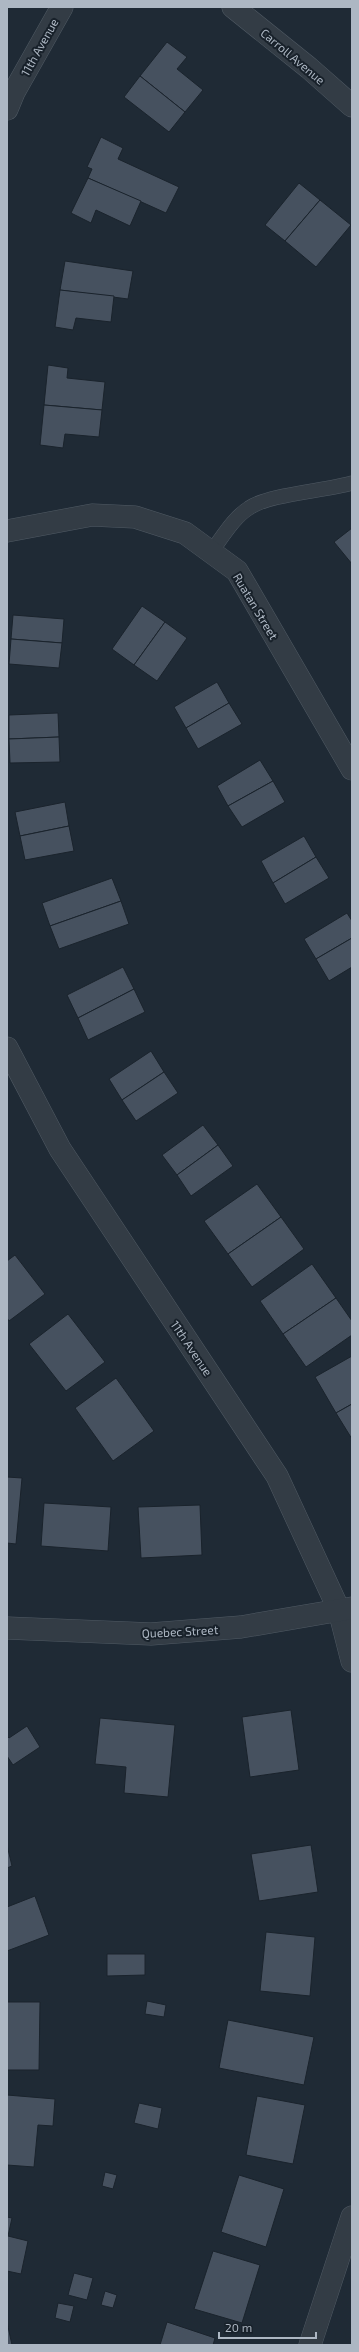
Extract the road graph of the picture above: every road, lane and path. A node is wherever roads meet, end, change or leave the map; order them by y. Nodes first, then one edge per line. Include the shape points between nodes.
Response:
1 (62, 7) edge
2 (233, 7) edge
3 (352, 105) edge
4 (7, 109) edge
5 (352, 483) edge
6 (7, 531) edge
7 (212, 552) junction
8 (352, 769) edge
9 (7, 1048) edge
10 (345, 1609) edge
11 (7, 1628) edge
12 (352, 1661) edge
13 (352, 2216) edge
14 (310, 2345) edge

1 - 4 street, 11th Avenue
2 - 3 street, Carroll Avenue
5 - 7 lane via 333,489 261,501 248,508
6 - 7 street, Ruatan Street via 92,515 135,517 185,533
7 - 8 street, Ruatan Street via 237,571
9 - 10 street, 11th Avenue via 60,1149 277,1476
10 - 11 street, Quebec Street via 241,1627 152,1634
10 - 12 street, 11th Avenue
13 - 14 street

